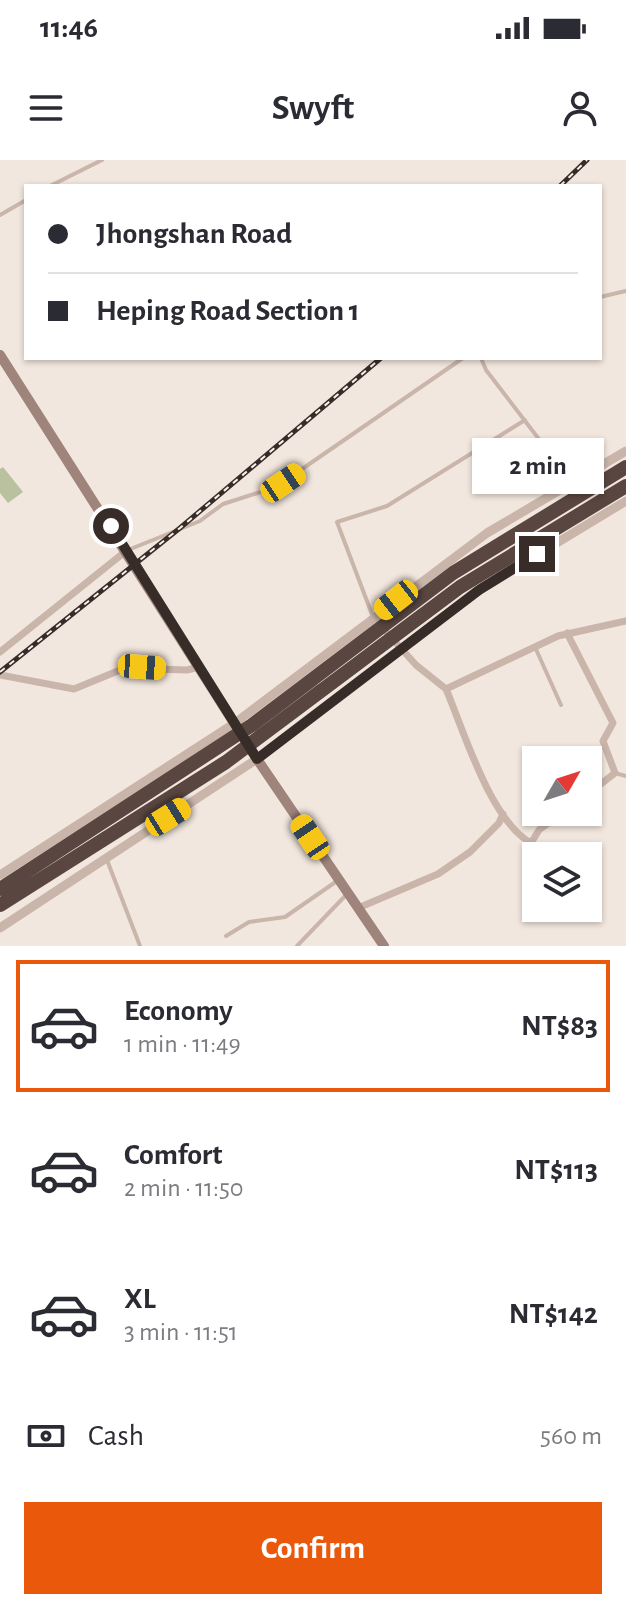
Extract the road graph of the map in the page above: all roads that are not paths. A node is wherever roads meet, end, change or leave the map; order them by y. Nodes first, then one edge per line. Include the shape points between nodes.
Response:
1 (102, 160) edge
2 (56, 184) edge
3 (24, 201) edge
4 (0, 215) edge
5 (626, 291) edge
6 (602, 297) edge
7 (0, 355) edge
8 (460, 360) edge
9 (482, 360) edge
10 (525, 420) junction
11 (626, 451) edge
12 (603, 464) junction
13 (626, 467) edge
14 (626, 486) edge
15 (626, 499) edge
16 (126, 551) junction
17 (373, 617) junction
18 (626, 621) edge
19 (567, 633) junction
20 (535, 647) junction
21 (401, 649) junction
22 (0, 652) edge
23 (321, 657) junction
24 (199, 667) junction
25 (0, 675) edge
26 (446, 689) junction
27 (561, 705) dead end
28 (235, 723) junction
29 (245, 740) junction
30 (257, 759) junction
31 (615, 773) junction
32 (626, 776) edge
33 (602, 783) edge
34 (181, 808) junction
35 (503, 814) junction
36 (544, 826) edge
37 (106, 858) junction
38 (0, 875) edge
39 (339, 880) junction
40 (0, 889) edge
41 (348, 893) junction
42 (0, 905) edge
43 (358, 908) junction
44 (0, 928) edge
45 (226, 936) dead end
46 (140, 946) edge
47 (297, 946) edge
48 (384, 946) edge

1 - 2 lane
3 - 4 lane
5 - 6 lane
7 - 16 main road
8 - 16 lane via 276,487 223,504 200,521
9 - 10 lane
10 - 12 lane via 549,450 584,444
10 - 17 lane via 387,506 337,522
11 - 12 street
12 - 15 street
12 - 17 street via 487,533
13 - 40 highway, bridge via 453,573 252,725
14 - 42 highway, bridge via 460,587 226,762
15 - 21 street via 479,590
16 - 22 street
16 - 24 main road
17 - 21 street
17 - 23 street
18 - 19 street
19 - 20 street
19 - 31 street via 612,717 612,729 603,741
20 - 26 street
20 - 27 lane
21 - 26 street
21 - 30 street
23 - 28 street
23 - 29 street via 312,688
24 - 25 street via 125,668 74,689
24 - 28 main road
26 - 35 street
28 - 29 main road
28 - 38 street
29 - 30 main road
29 - 34 street via 196,775
30 - 34 street
30 - 39 main road
31 - 32 lane
31 - 33 street
34 - 37 street
35 - 36 street via 531,843
35 - 43 street via 470,852 431,879
37 - 44 street
37 - 46 lane
39 - 41 main road
39 - 45 lane via 285,917 249,922
41 - 43 main road
41 - 47 lane
43 - 48 main road

